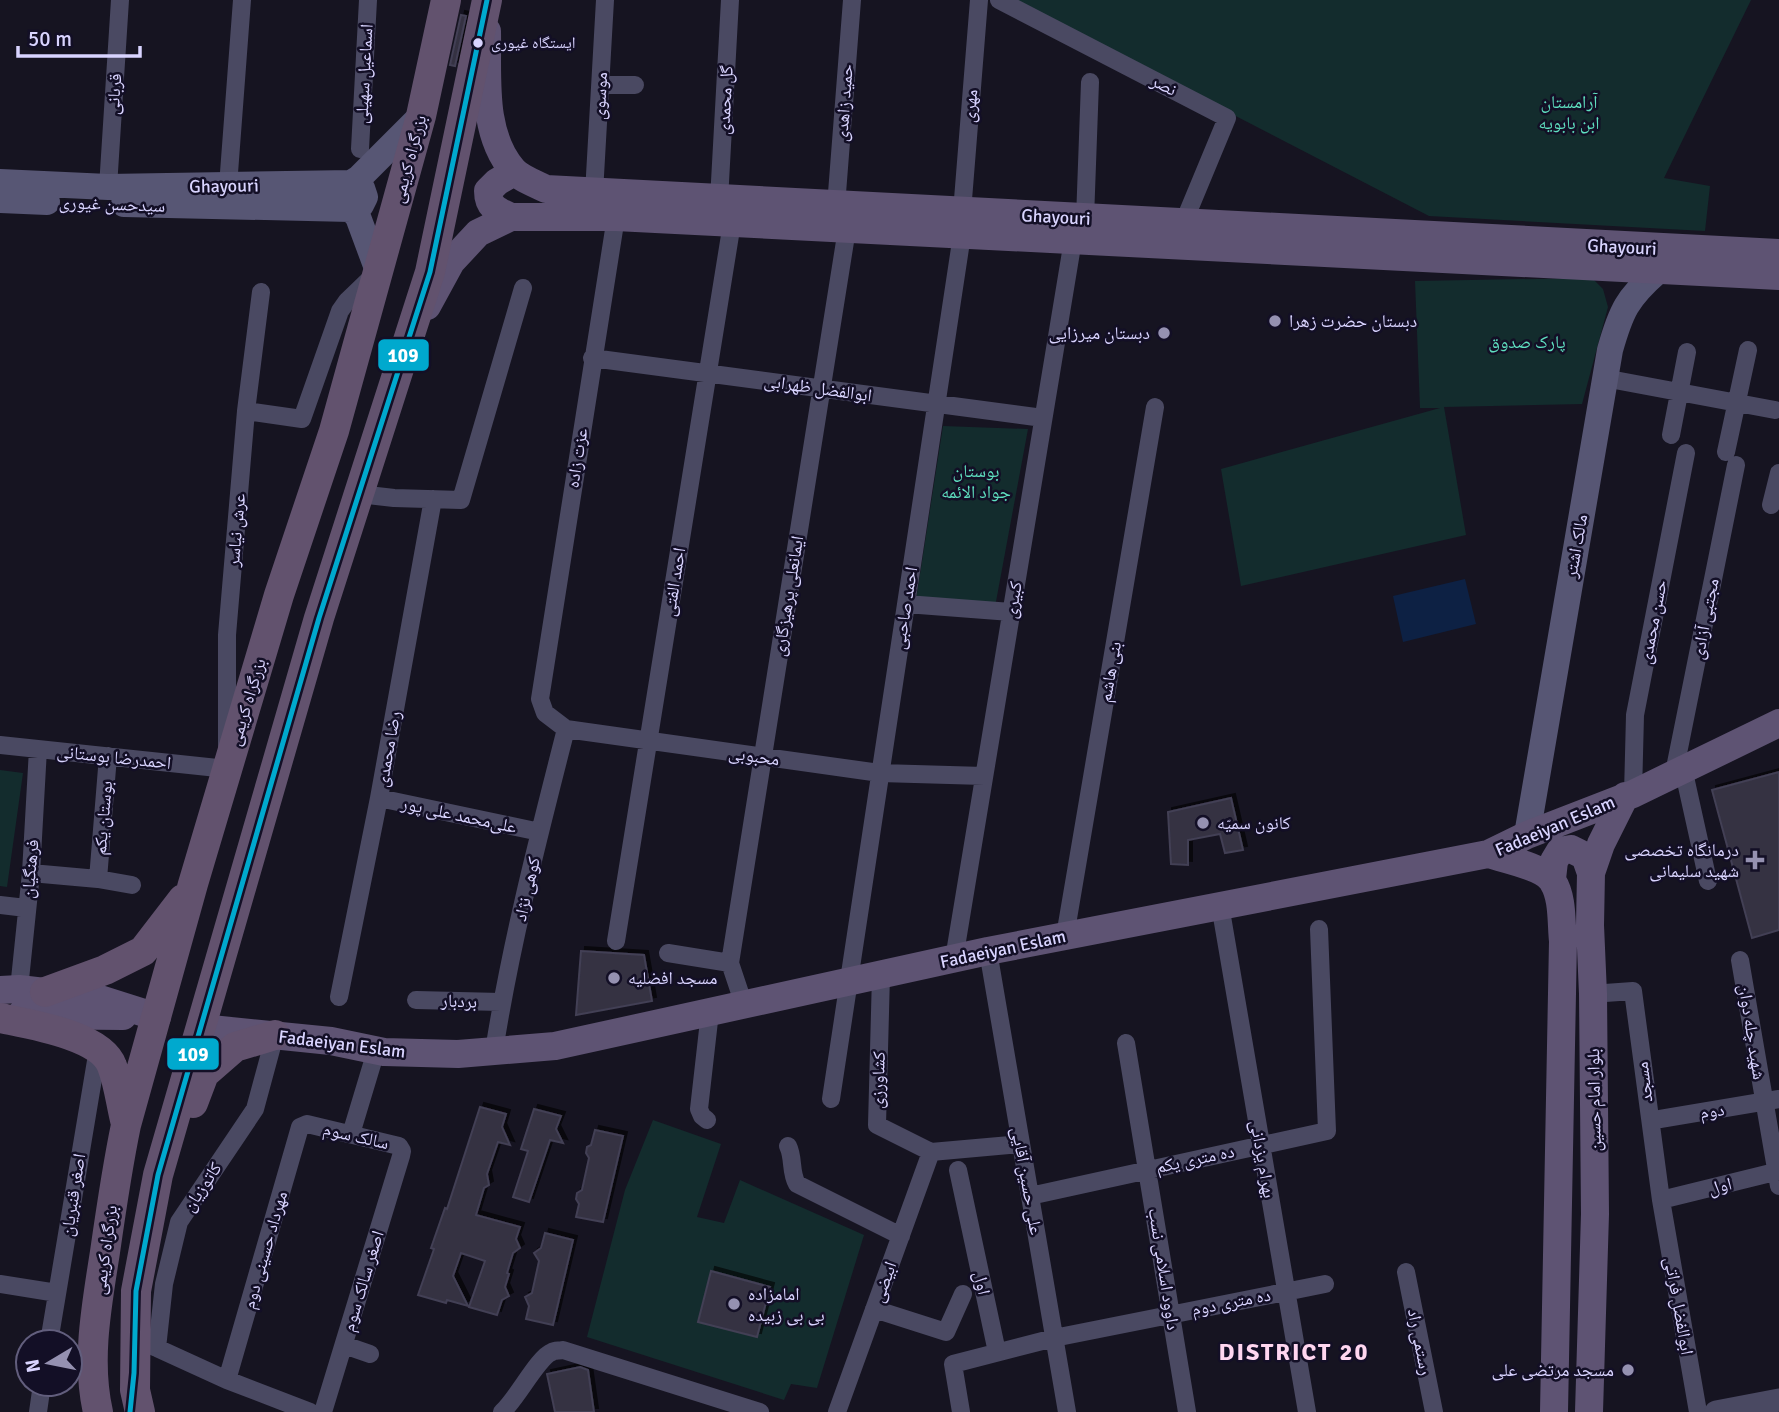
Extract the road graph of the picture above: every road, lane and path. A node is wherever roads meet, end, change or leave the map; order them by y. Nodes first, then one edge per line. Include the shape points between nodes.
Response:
1 (120, 0) edge
2 (242, 0) edge
3 (368, 0) edge
4 (446, 0) edge
5 (487, 0) edge
6 (605, 0) edge
7 (730, 0) edge
8 (852, 0) edge
9 (979, 0) edge
10 (999, 0) edge
11 (1090, 82) dead end
12 (601, 85) junction
13 (635, 85) dead end
14 (421, 116) junction
15 (360, 149) dead end
16 (514, 172) junction
17 (0, 182) edge
18 (228, 186) junction
19 (108, 187) junction
20 (594, 193) junction
21 (351, 196) junction
22 (0, 200) edge
23 (726, 211) junction
24 (616, 217) junction
25 (842, 217) junction
26 (511, 218) junction
27 (962, 223) junction
28 (1183, 224) junction
29 (1079, 229) junction
30 (1779, 253) edge
31 (378, 271) junction
32 (1658, 271) junction
33 (1779, 276) edge
34 (523, 288) dead end
35 (261, 292) dead end
36 (406, 346) junction
37 (1748, 349) dead end
38 (1687, 352) dead end
39 (592, 358) junction
40 (708, 374) junction
41 (1604, 378) junction
42 (821, 389) junction
43 (1679, 393) junction
44 (936, 404) junction
45 (1736, 404) junction
46 (1156, 407) dead end
47 (1774, 410) dead end
48 (246, 411) junction
49 (1043, 418) junction
50 (1671, 435) dead end
51 (1686, 453) dead end
52 (1779, 473) edge
53 (359, 494) junction
54 (433, 499) junction
55 (1771, 505) dead end
56 (279, 595) junction
57 (906, 604) junction
58 (1011, 612) junction
59 (319, 618) junction
60 (1779, 723) edge
61 (566, 729) junction
62 (649, 740) junction
63 (0, 745) edge
64 (38, 749) junction
65 (108, 756) junction
66 (761, 758) junction
67 (227, 769) junction
68 (1679, 771) junction
69 (880, 773) junction
70 (984, 776) junction
71 (1629, 795) junction
72 (379, 798) junction
73 (540, 832) junction
74 (1527, 835) junction
75 (1488, 854) junction
76 (31, 873) junction
77 (1591, 873) junction
78 (97, 879) junction
79 (1552, 879) junction
80 (1707, 881) dead end
81 (193, 884) junction
82 (132, 885) dead end
83 (0, 905) edge
84 (1220, 905) junction
85 (26, 908) junction
86 (1319, 929) dead end
87 (1065, 936) junction
88 (616, 941) dead end
89 (988, 951) junction
90 (668, 953) dead end
91 (954, 959) junction
92 (1740, 960) dead end
93 (730, 962) junction
94 (881, 975) junction
95 (849, 982) junction
96 (21, 990) edge
97 (1605, 993) dead end
98 (339, 997) dead end
99 (416, 1000) dead end
100 (501, 1002) junction
101 (744, 1004) junction
102 (710, 1012) junction
103 (0, 1017) edge
104 (157, 1017) junction
105 (201, 1028) junction
106 (275, 1035) junction
107 (1126, 1043) dead end
108 (98, 1049) junction
109 (376, 1051) junction
110 (494, 1051) junction
111 (831, 1099) dead end
112 (1771, 1101) edge
113 (1660, 1119) dead end
114 (707, 1120) dead end
115 (307, 1124) joint
116 (126, 1125) junction
117 (351, 1134) junction
118 (1021, 1143) junction
119 (1261, 1144) junction
120 (788, 1146) dead end
121 (402, 1151) joint
122 (931, 1152) junction
123 (958, 1170) dead end
124 (1147, 1170) junction
125 (1778, 1177) edge
126 (1030, 1196) junction
127 (1661, 1200) junction
128 (149, 1222) junction
129 (901, 1236) junction
130 (1406, 1272) dead end
131 (0, 1284) edge
132 (1325, 1284) dead end
133 (1286, 1292) junction
134 (57, 1293) junction
135 (963, 1294) dead end
136 (874, 1309) junction
137 (1171, 1314) junction
138 (51, 1328) edge
139 (1055, 1338) junction
140 (146, 1343) junction
141 (344, 1345) junction
142 (997, 1352) junction
143 (370, 1354) dead end
144 (134, 1373) junction
145 (227, 1380) junction
146 (1779, 1400) edge
147 (101, 1412) edge
148 (141, 1412) edge
149 (310, 1412) edge
150 (323, 1412) edge
151 (502, 1412) edge
152 (760, 1412) edge
153 (837, 1412) edge
154 (961, 1412) edge
155 (1067, 1412) edge
156 (1187, 1412) edge
157 (1307, 1412) edge
158 (1434, 1412) edge
159 (1554, 1412) edge
160 (1590, 1412) edge
161 (1698, 1412) edge
162 (1716, 1412) edge

1 - 19 street, قربانی
2 - 18 street
3 - 15 street, اسماعیل سهیلی
4 - 14 highway, بزرگراه کریمی
5 - 16 main road via 489,110 499,148
5 - 36 highway, بزرگراه کریمی via 430,272
6 - 12 street, موسوی
7 - 23 street, گل محمدی
8 - 25 street, حمید زاهدی
9 - 27 street, مهری
10 - 28 street, نصر via 1227,118
11 - 29 street
12 - 13 street
12 - 20 street, موسوی
14 - 21 main road via 359,178
14 - 31 highway, بزرگراه کریمی
16 - 20 main road, Ghayouri via 546,189
16 - 26 main road via 488,191 494,209
17 - 19 main road, Ghayouri
18 - 19 main road, Ghayouri
18 - 21 main road, Ghayouri
20 - 23 main road, Ghayouri
21 - 22 main road, سیدحسن غیوری
21 - 31 main road
23 - 24 main road, Ghayouri
23 - 25 main road, Ghayouri
23 - 40 street, احمد الفتی
24 - 26 main road, Ghayouri
24 - 39 street, عزت زاده
25 - 27 main road, Ghayouri
25 - 42 street, ایمانعلی پرهیزگاری
26 - 36 main road, Ghayouri via 478,233 451,262
27 - 29 main road, Ghayouri
27 - 44 street, احمد صاحبی
28 - 29 main road, Ghayouri
28 - 30 main road, Ghayouri
29 - 32 main road, Ghayouri
29 - 49 street, کبیری
31 - 48 street via 340,311 302,419
31 - 56 highway, بزرگراه کریمی via 334,431
32 - 33 main road, Ghayouri
32 - 41 main road, مالک اشتر via 1638,288 1620,314
34 - 54 street via 461,500
35 - 48 street, عرش نیاسر
36 - 53 highway, بزرگراه کریمی
37 - 45 street, مجتبی آزادی
38 - 43 street
39 - 40 street, ابوالفضل ظهرابی
39 - 61 street, عزت زاده via 540,699 545,713
40 - 42 street, ابوالفضل ظهرابی
40 - 62 street, احمد الفتی
41 - 43 street
41 - 74 main road, مالک اشتر
42 - 44 street, ابوالفضل ظهرابی
42 - 66 street, ایمانعلی پرهیزگاری
43 - 45 street
43 - 50 street
44 - 49 street, ابوالفضل ظهرابی
44 - 57 street, احمد صاحبی
45 - 47 street
45 - 68 street, مجتبی آزادی via 1731,459
46 - 87 street, بنی هاشم
48 - 67 street, عرش نیاسر via 227,635
49 - 58 street, کبیری
51 - 71 street, حسن محمدی via 1635,715
52 - 55 street
53 - 54 street
53 - 59 highway, بزرگراه کریمی
54 - 72 street, رضا محمدی
56 - 59 highway via 285,612 293,618
56 - 67 highway, بزرگراه کریمی
57 - 58 street
57 - 69 street, احمد صاحبی
58 - 70 street, کبیری
59 - 105 highway, بزرگراه کریمی
60 - 68 main road, Fadaeiyan Eslam
61 - 62 street, محبوبی
61 - 73 street, کوهی نژاد
62 - 66 street, محبوبی
62 - 88 street, احمد الفتی
63 - 64 street, احمدرضا بوستانی
64 - 65 street, احمدرضا بوستانی
64 - 76 street, فرهنگیان
65 - 67 street, احمدرضا بوستانی
65 - 78 street, بوستان یکم
66 - 69 street, محبوبی
66 - 93 street, ایمانعلی پرهیزگاری
67 - 81 highway, بزرگراه کریمی
68 - 71 main road, Fadaeiyan Eslam
68 - 80 street
69 - 70 street, محبوبی
69 - 95 street, احمد صاحبی
70 - 91 street, کبیری
71 - 74 main road, Fadaeiyan Eslam
71 - 77 main road, بلوار امام حسین via 1601,844
72 - 73 street, علی‌محمد علی پور
72 - 98 street, رضا محمدی
73 - 100 street, کوهی نژاد
74 - 75 main road, Fadaeiyan Eslam
75 - 79 main road
75 - 84 main road, Fadaeiyan Eslam
76 - 78 street
76 - 85 street, فرهنگیان
77 - 79 main road via 1585,856 1571,849 1560,851 1553,861
77 - 160 main road, بلوار امام حسین via 1595,1214
78 - 82 street
79 - 159 main road, بلوار امام حسین via 1563,941
81 - 96 highway via 142,951 105,970
81 - 104 highway, بزرگراه کریمی
83 - 85 street
84 - 87 main road, Fadaeiyan Eslam
84 - 119 street, بهرام یزدانی
85 - 96 street, فرهنگیان
86 - 119 street, ده متری یکم via 1327,1130
87 - 89 main road, Fadaeiyan Eslam
89 - 91 main road, Fadaeiyan Eslam
89 - 118 street, علی حسین آقایی
90 - 93 street
91 - 94 main road, Fadaeiyan Eslam
92 - 112 street, شهید چله دوان
93 - 101 street
94 - 95 main road, Fadaeiyan Eslam
94 - 122 street, کشاورزی via 877,1125
95 - 101 main road, Fadaeiyan Eslam
95 - 111 street, احمد صاحبی
96 - 104 main road via 97,998
97 - 127 street, مسجد via 1633,991
99 - 100 street, بردبار
100 - 110 street, کوهی نژاد
101 - 102 main road, Fadaeiyan Eslam
102 - 110 main road, Fadaeiyan Eslam via 555,1046
102 - 114 street via 699,1109
103 - 104 main road
103 - 108 highway via 38,1025
104 - 105 highway
104 - 116 highway, بزرگراه کریمی
105 - 106 main road, Fadaeiyan Eslam
105 - 128 highway, بزرگراه کریمی
106 - 109 main road, Fadaeiyan Eslam
106 - 128 highway via 235,1047 204,1074
106 - 140 street, کاتوزیان via 255,1109 179,1222
107 - 124 street, داوود اسلامی نسب
108 - 116 highway via 111,1063
108 - 134 street, اصغر قنبریان
109 - 110 main road, Fadaeiyan Eslam
109 - 117 street
112 - 113 street, دوم
112 - 125 street, شهید چله دوان
115 - 117 street, سالک سوم
115 - 145 street, مهرداد حسینی دوم via 300,1128
116 - 147 highway, بزرگراه کریمی via 94,1338 94,1394
117 - 121 street, سالک سوم via 399,1146
118 - 122 street
118 - 126 street, علی حسین آقایی
119 - 124 street, ده متری یکم
119 - 133 street, بهرام یزدانی
120 - 129 street via 797,1184
121 - 141 street, اصغر سالک سوم
122 - 129 street, ابیضی
123 - 142 street, اول
124 - 126 street, ده متری یکم
124 - 137 street, داوود اسلامی نسب
125 - 127 street, اول
126 - 139 street, علی حسین آقایی
127 - 161 street, ابوالفضل فراتی
128 - 140 highway, بزرگراه کریمی via 136,1291
129 - 136 street, ابیضی
130 - 158 street, رستمی راد
131 - 134 street
132 - 133 street, ده متری دوم
133 - 137 street, ده متری دوم
133 - 157 street, بهرام یزدانی
134 - 138 street, اصغر قنبریان
135 - 136 street via 946,1332
136 - 153 street, ابیضی
137 - 139 street, ده متری دوم
137 - 156 street, داوود اسلامی نسب
139 - 142 street, ده متری دوم
139 - 155 street, علی حسین آقایی
140 - 144 highway, بزرگراه کریمی
140 - 145 street
141 - 143 street
141 - 150 street, اصغر سالک سوم
142 - 154 street via 953,1364
144 - 147 highway via 118,1341 108,1345
144 - 148 highway, بزرگراه کریمی
145 - 149 street
146 - 162 street
151 - 152 street via 542,1360 563,1350

